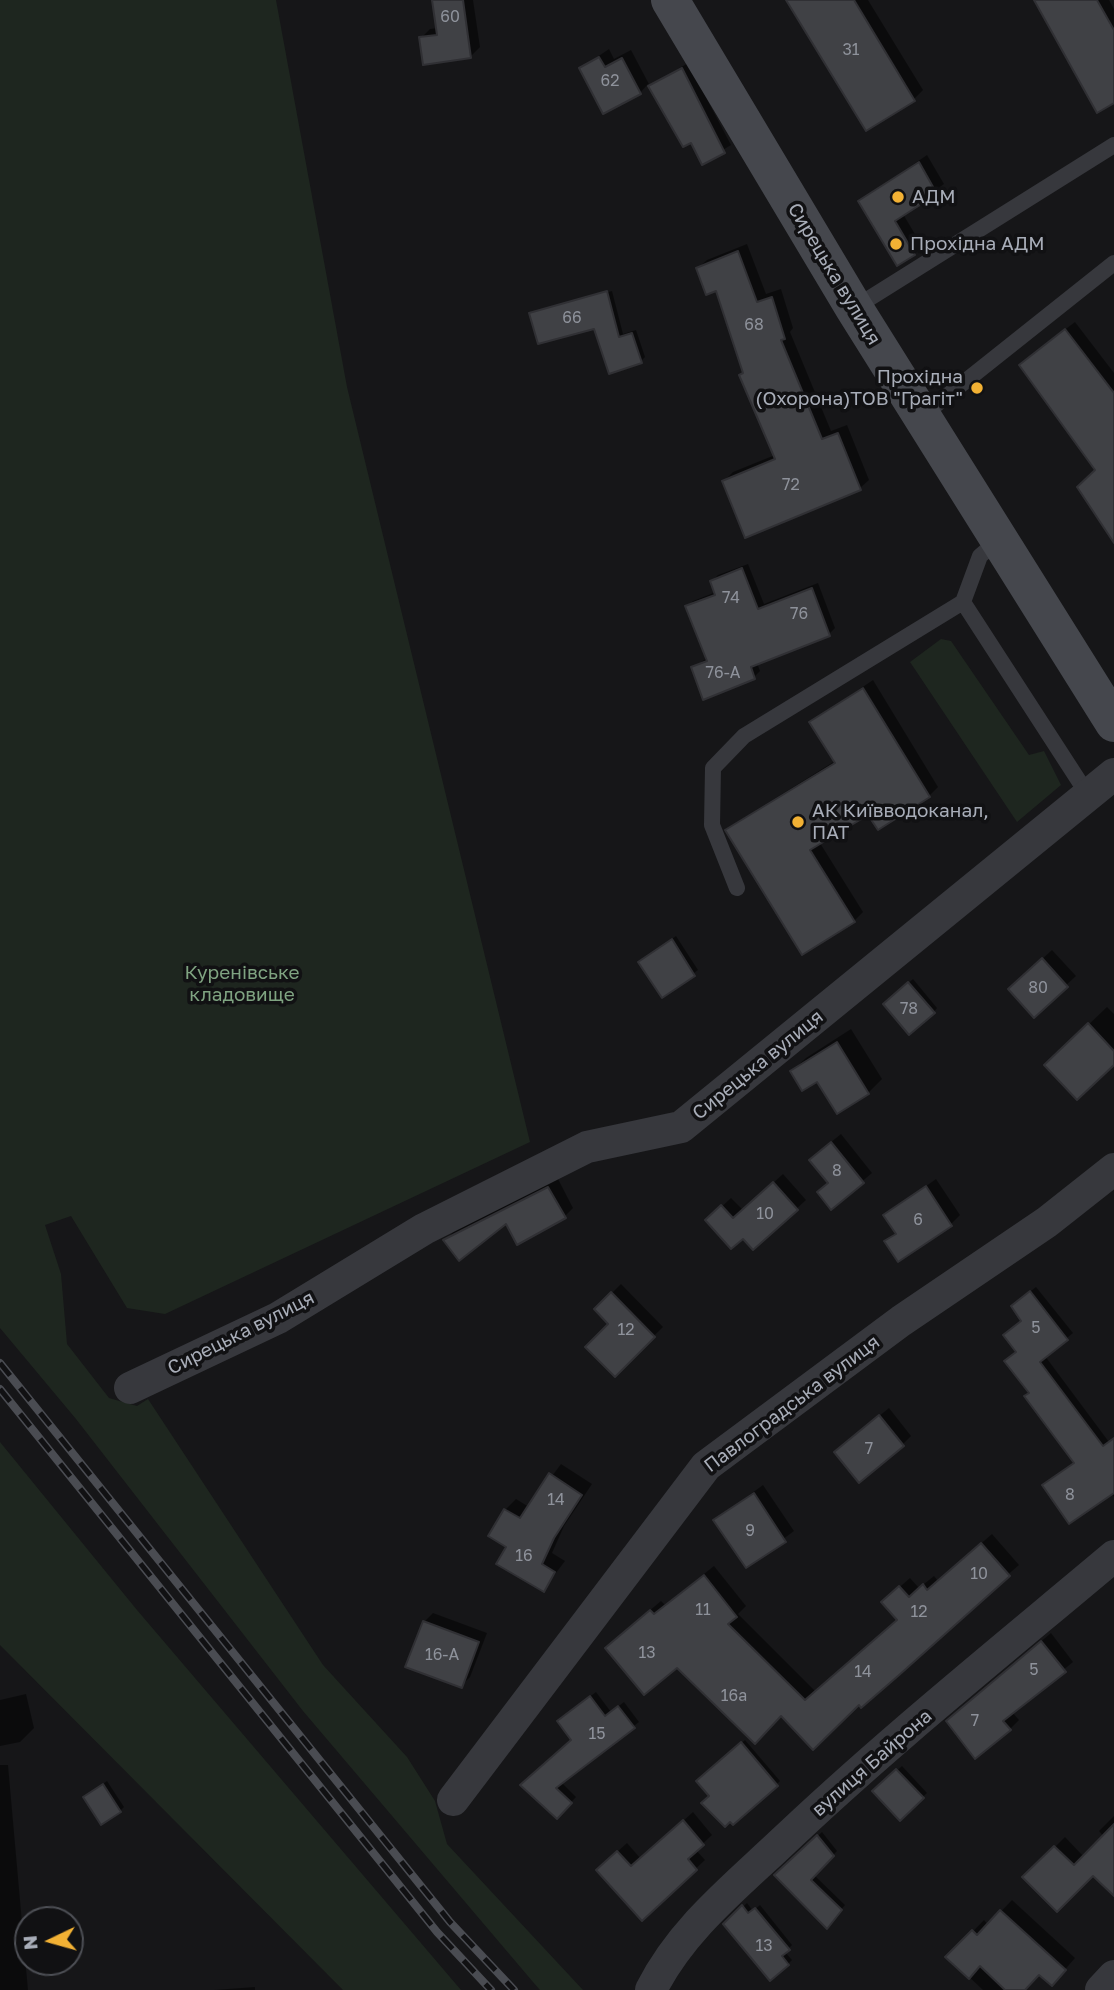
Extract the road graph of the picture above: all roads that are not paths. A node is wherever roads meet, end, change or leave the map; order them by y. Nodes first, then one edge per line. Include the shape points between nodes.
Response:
1 (670, 0) edge
2 (1114, 145) edge
3 (1113, 265) edge
4 (854, 308) junction
5 (923, 415) junction
6 (1000, 539) junction
7 (963, 602) junction
8 (1114, 723) edge
9 (1114, 774) edge
10 (1088, 795) junction
11 (737, 888) dead end
12 (1114, 1169) edge
13 (130, 1388) dead end
14 (1114, 1556) edge
15 (453, 1800) dead end
16 (1114, 1976) edge
17 (651, 1990) edge
18 (1101, 1990) edge

1 - 4 main road, Сирецька вулиця
2 - 4 lane
3 - 5 lane
4 - 5 main road, Сирецька вулиця
5 - 6 main road, Сирецька вулиця
6 - 7 lane via 980,556
6 - 8 main road, Сирецька вулиця
7 - 10 lane
7 - 11 lane via 744,736 713,768 712,825
9 - 10 street, Сирецька вулиця
10 - 13 street, Сирецька вулиця via 681,1127 587,1147 424,1229 278,1318
12 - 15 street, Павлоградська вулиця via 706,1466
14 - 17 street, вулиця Байрона via 824,1803 701,1919 666,1962
16 - 18 street

